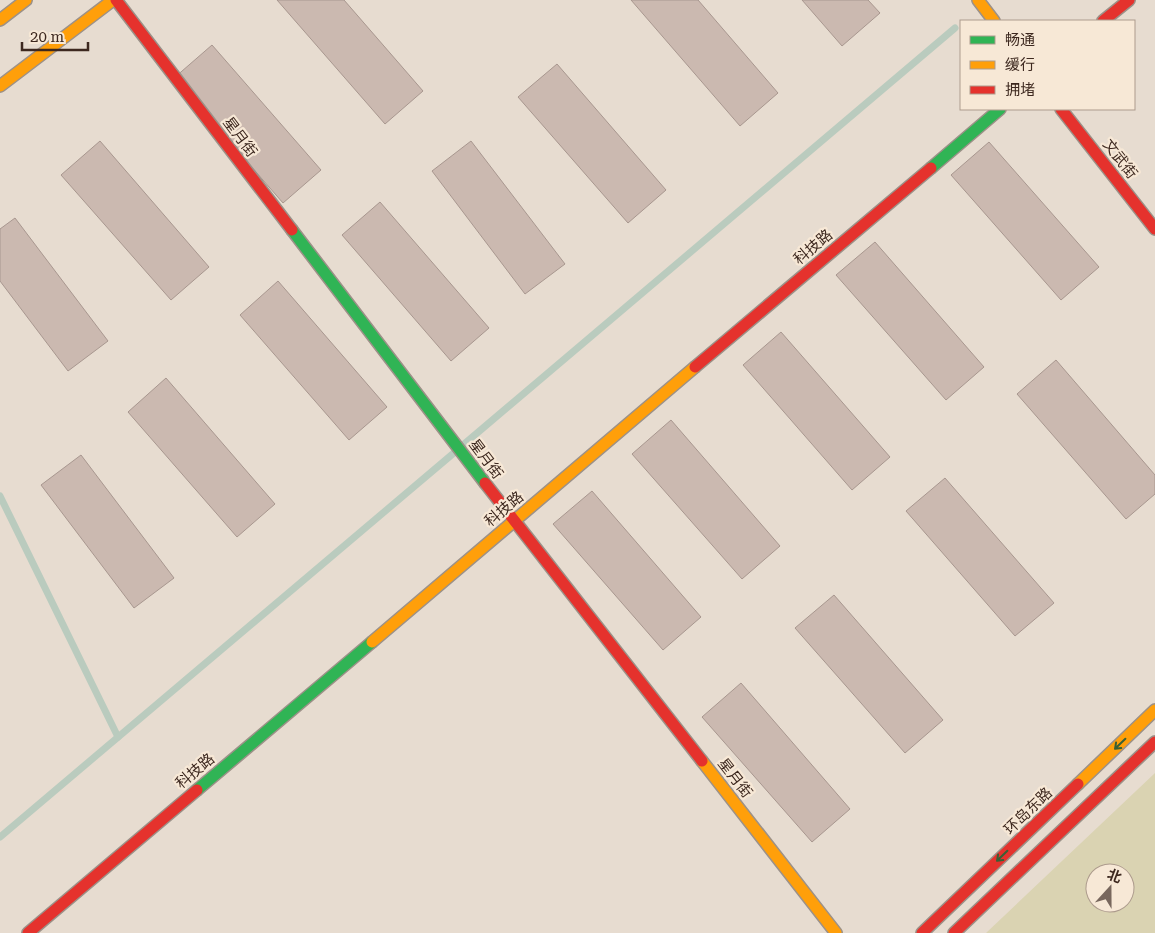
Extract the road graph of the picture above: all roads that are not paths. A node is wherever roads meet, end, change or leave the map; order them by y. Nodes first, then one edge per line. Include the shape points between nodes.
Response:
1 (26, 0) edge
2 (115, 0) edge
3 (978, 0) edge
4 (1129, 0) edge
5 (0, 20) edge
6 (993, 20) edge
7 (1105, 20) edge
8 (0, 86) edge
9 (999, 110) edge
10 (1062, 110) edge
11 (1155, 229) edge
12 (514, 520) junction
13 (1155, 710) edge
14 (1155, 742) edge
15 (28, 933) edge
16 (836, 933) edge
17 (922, 933) edge
18 (954, 933) edge

1 - 5 street
2 - 8 street
2 - 12 street, 星月街
3 - 6 street
4 - 7 street
9 - 12 street, 科技路
10 - 11 street, 文武街
12 - 15 street, 科技路
12 - 16 street, 星月街
13 -> 17 street, 环岛东路
14 - 18 street

